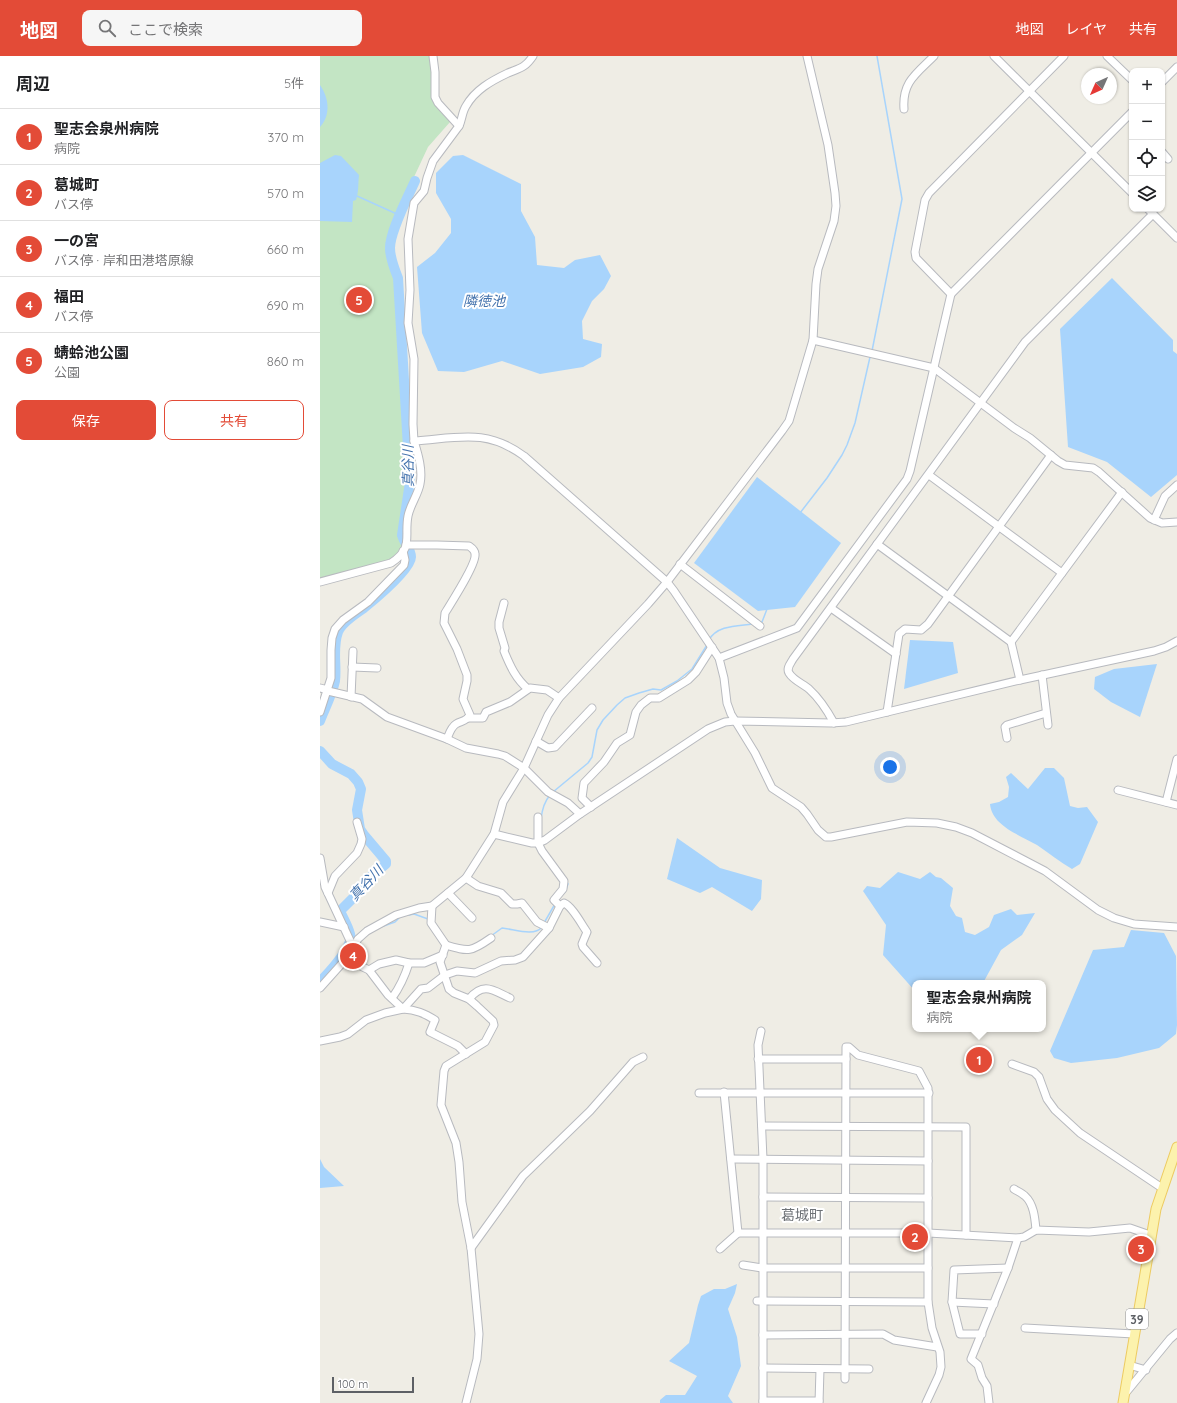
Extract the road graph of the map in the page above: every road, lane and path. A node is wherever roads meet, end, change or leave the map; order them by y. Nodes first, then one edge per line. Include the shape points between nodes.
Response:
1 (432, 56) edge
2 (533, 56) edge
3 (807, 56) edge
4 (934, 56) edge
5 (994, 56) edge
6 (1064, 56) edge
7 (1107, 56) edge
8 (1177, 67) edge
9 (1129, 77) edge
10 (1165, 79) edge
11 (1029, 91) junction
12 (904, 109) dead end
13 (1129, 118) edge
14 (459, 126) junction
15 (1091, 153) junction
16 (1165, 156) edge
17 (1168, 159) dead end
18 (1129, 190) edge
19 (1151, 212) edge
20 (1177, 238) edge
21 (951, 294) junction
22 (813, 340) junction
23 (934, 368) junction
24 (981, 404) junction
25 (414, 441) junction
26 (1051, 455) junction
27 (929, 475) junction
28 (1177, 485) edge
29 (1122, 492) junction
30 (1154, 520) junction
31 (1177, 522) edge
32 (999, 527) junction
33 (877, 544) junction
34 (405, 548) junction
35 (680, 564) junction
36 (1062, 573) junction
37 (320, 582) edge
38 (666, 582) junction
39 (948, 597) junction
40 (504, 603) dead end
41 (831, 608) junction
42 (760, 626) dead end
43 (1177, 641) edge
44 (1011, 642) junction
45 (712, 647) junction
46 (353, 651) dead end
47 (896, 654) junction
48 (719, 658) junction
49 (352, 667) junction
50 (377, 668) dead end
51 (1042, 675) junction
52 (1020, 680) junction
53 (320, 688) edge
54 (528, 689) junction
55 (328, 690) junction
56 (351, 697) junction
57 (559, 698) junction
58 (592, 708) dead end
59 (320, 712) edge
60 (887, 712) junction
61 (1046, 713) junction
62 (468, 718) junction
63 (735, 722) junction
64 (834, 723) junction
65 (1048, 725) dead end
66 (447, 738) junction
67 (1007, 738) dead end
68 (536, 741) junction
69 (1177, 759) edge
70 (524, 768) junction
71 (1118, 790) dead end
72 (1166, 802) junction
73 (1177, 805) edge
74 (591, 807) junction
75 (580, 814) junction
76 (538, 817) dead end
77 (357, 822) dead end
78 (494, 834) junction
79 (538, 843) junction
80 (320, 858) edge
81 (466, 878) junction
82 (328, 893) junction
83 (448, 893) junction
84 (432, 906) junction
85 (560, 906) junction
86 (472, 918) dead end
87 (320, 922) edge
88 (344, 927) junction
89 (1177, 927) edge
90 (549, 928) junction
91 (491, 938) dead end
92 (351, 943) junction
93 (446, 945) junction
94 (443, 955) junction
95 (346, 959) junction
96 (409, 963) junction
97 (597, 963) dead end
98 (368, 970) junction
99 (445, 975) junction
100 (320, 988) edge
101 (392, 998) junction
102 (510, 998) dead end
103 (470, 1000) junction
104 (403, 1009) junction
105 (761, 1031) dead end
106 (320, 1040) edge
107 (466, 1054) junction
108 (643, 1057) dead end
109 (758, 1059) junction
110 (846, 1059) junction
111 (1012, 1064) dead end
112 (724, 1092) junction
113 (699, 1093) dead end
114 (760, 1093) junction
115 (846, 1093) junction
116 (929, 1093) junction
117 (762, 1126) junction
118 (928, 1126) junction
119 (846, 1127) junction
120 (1177, 1147) edge
121 (730, 1159) junction
122 (763, 1159) junction
123 (846, 1159) junction
124 (928, 1160) junction
125 (1162, 1188) junction
126 (1014, 1189) dead end
127 (763, 1196) junction
128 (846, 1197) junction
129 (928, 1198) junction
130 (1036, 1230) junction
131 (738, 1233) junction
132 (763, 1233) junction
133 (846, 1233) junction
134 (928, 1233) junction
135 (966, 1235) junction
136 (1150, 1235) junction
137 (1018, 1238) junction
138 (471, 1248) junction
139 (720, 1249) dead end
140 (743, 1265) dead end
141 (762, 1268) junction
142 (846, 1268) junction
143 (928, 1268) junction
144 (1008, 1268) junction
145 (760, 1301) junction
146 (846, 1302) junction
147 (928, 1302) junction
148 (952, 1302) junction
149 (994, 1304) junction
150 (1025, 1328) dead end
151 (1177, 1333) edge
152 (982, 1334) junction
153 (1134, 1334) junction
154 (846, 1335) junction
155 (763, 1336) junction
156 (937, 1346) junction
157 (1130, 1365) junction
158 (763, 1368) junction
159 (820, 1369) junction
160 (846, 1369) junction
161 (869, 1369) dead end
162 (1146, 1370) junction
163 (846, 1379) dead end
164 (1123, 1399) edge
165 (763, 1402) edge
166 (819, 1402) edge
167 (466, 1403) edge
168 (926, 1403) edge
169 (990, 1403) edge

1 - 14 street via 435,97
2 - 14 street via 522,68 479,90 463,110
3 - 22 street via 828,145 836,206 834,221 818,269
4 - 12 street via 910,80 903,98
5 - 11 street
6 - 11 street
7 - 9 street
8 - 10 street
11 - 15 street
11 - 21 street via 925,200 916,258
13 - 15 street
14 - 25 street via 433,162 424,191 414,203 408,239 408,323 414,359
15 - 18 street
15 - 21 street
16 - 17 street
19 - 20 street
19 - 24 street via 1026,342
21 - 23 street
22 - 23 street
22 - 35 street via 786,426
23 - 24 street
23 - 48 street via 907,479 797,628
24 - 26 street
24 - 27 street
25 - 34 street via 421,478 408,516 408,538
25 - 38 street via 472,436 485,437 509,446 524,456
26 - 29 street via 1065,465 1092,468
26 - 32 street
27 - 32 street
27 - 33 street
28 - 30 street via 1165,496
29 - 30 street
29 - 36 street
30 - 31 street via 1162,523
32 - 36 street
32 - 39 street
33 - 39 street
33 - 41 street
34 - 37 street via 391,562
34 - 55 street via 404,565 368,602 335,629
34 - 62 street via 469,546 475,553 471,568 444,618 467,675 463,699 470,715
35 - 38 street
35 - 42 street
36 - 44 street
38 - 45 street
38 - 57 street
39 - 44 street
39 - 47 street via 924,628 905,629 900,634
40 - 54 street via 499,628 504,651 516,676
41 - 47 street
41 - 64 street via 788,668 790,674 820,700
43 - 51 street via 1166,648
44 - 52 street
45 - 48 street
45 - 74 street via 688,680 659,698 650,698 641,705 636,712 630,735 617,743 604,762 584,783 582,798
46 - 49 street
47 - 60 street
48 - 63 street via 727,703
49 - 50 street
49 - 56 street
51 - 52 street
51 - 61 street
52 - 60 street
53 - 55 street
54 - 57 street via 547,690
54 - 62 street via 510,702 486,712 484,718
55 - 56 street
55 - 59 street
56 - 66 street via 362,699 387,717
57 - 68 street
58 - 68 street via 555,747 548,748
60 - 64 street
61 - 65 street
61 - 67 street via 1007,725
62 - 66 street via 452,727
63 - 64 street
63 - 74 street via 725,722 708,729
63 - 89 street via 755,753 772,788 801,807 826,837 907,822 937,823 956,827 1045,871 1098,910 1114,918 1134,924
66 - 70 street via 466,748 498,754
68 - 70 street
69 - 72 street
70 - 75 street via 548,792 568,803
70 - 78 street via 504,802
71 - 72 street
72 - 73 street
74 - 75 street
75 - 79 street
76 - 79 street
77 - 82 street via 361,844 357,853 335,876
78 - 79 street
78 - 81 street
79 - 85 street via 564,882 563,889 554,900
80 - 82 street
81 - 83 street
81 - 90 street via 478,886 501,893 512,904 522,903 537,922
82 - 88 street
83 - 84 street
83 - 86 street
84 - 92 street via 396,915
84 - 93 street via 431,923
85 - 90 street
85 - 97 street via 567,904 587,932 582,947
87 - 88 street
88 - 92 street
90 - 99 street via 523,956 501,961 475,972 457,971
91 - 93 street via 469,950
92 - 95 street
93 - 94 street
94 - 96 street via 424,962
94 - 99 street via 440,962
95 - 98 street
95 - 100 street
96 - 98 street via 396,960
96 - 101 street via 399,989
98 - 101 street
99 - 103 street via 449,989
99 - 104 street via 428,988 421,989
101 - 104 street
102 - 103 street via 488,988 478,990
103 - 107 street via 493,1021 494,1025 485,1042
104 - 106 street via 366,1020 340,1037
104 - 107 street via 423,1013 435,1020 430,1032 458,1046
105 - 109 street
107 - 138 street via 446,1066 444,1070 441,1105 456,1143 462,1202
108 - 138 street via 633,1062 590,1111 523,1176
109 - 110 street
109 - 114 street
110 - 115 street
110 - 116 street via 846,1047 849,1047 858,1055 919,1072
111 - 125 street via 1034,1072 1039,1077 1047,1099 1055,1110 1080,1133
112 - 113 street
112 - 114 street
112 - 121 street
114 - 115 street
114 - 117 street
115 - 116 street
115 - 119 street
116 - 118 street
117 - 119 street
117 - 122 street
118 - 119 street
118 - 124 street
118 - 135 street via 966,1127
119 - 123 street
120 - 125 main road, 39
121 - 122 street
121 - 131 street
122 - 123 street
122 - 127 street
123 - 124 street
123 - 128 street
124 - 129 street
125 - 136 main road, 39
126 - 130 street via 1029,1200
127 - 128 street
127 - 132 street
128 - 129 street
128 - 133 street
129 - 134 street
130 - 136 street via 1089,1232 1130,1228
130 - 137 street
131 - 132 street
131 - 139 street
132 - 133 street
132 - 141 street
133 - 134 street
133 - 142 street
134 - 135 street
134 - 143 street
135 - 137 street
136 - 153 main road, 39
137 - 144 street
138 - 167 street via 479,1334 477,1359
140 - 141 street
141 - 142 street
141 - 145 street
142 - 143 street
142 - 146 street
143 - 147 street
144 - 148 street via 954,1270
144 - 149 street
145 - 146 street
145 - 155 street
146 - 147 street
146 - 154 street
147 - 156 street
148 - 149 street
148 - 152 street via 960,1334
149 - 152 street
150 - 153 street
151 - 162 street
152 - 169 street via 971,1359 978,1365 987,1386
153 - 157 main road, 39
154 - 155 street
154 - 156 street via 883,1334 894,1340
154 - 160 street
155 - 158 street
156 - 168 street via 941,1367
157 - 162 street
157 - 164 main road, 39
158 - 159 street
158 - 165 street
159 - 160 street
159 - 166 street
160 - 161 street
160 - 163 street
162 - 164 street
165 - 166 street

